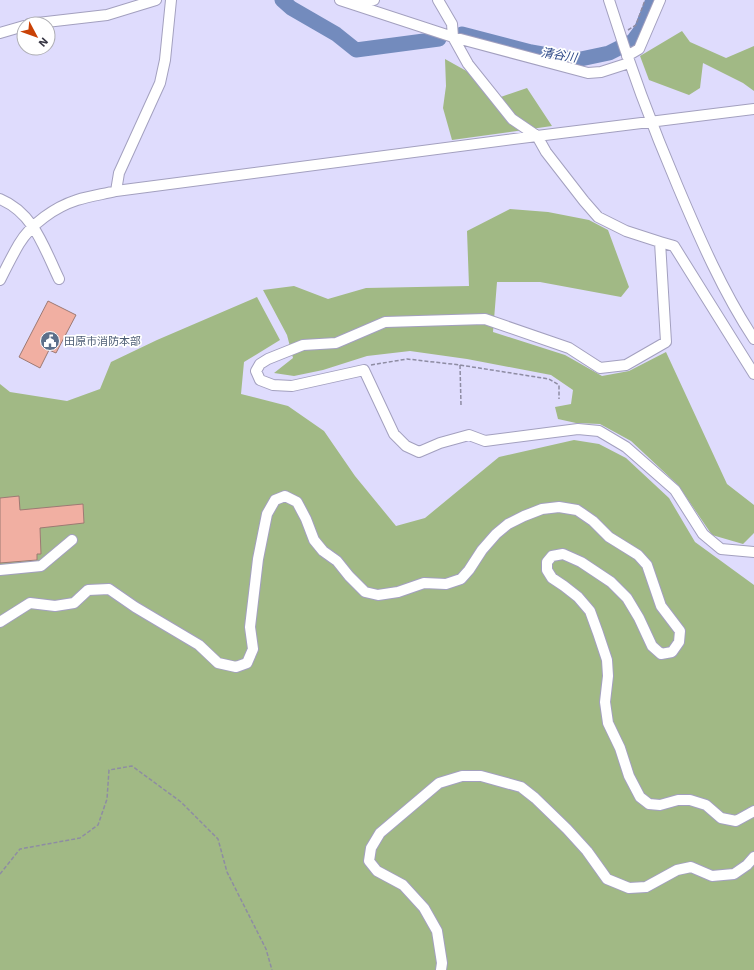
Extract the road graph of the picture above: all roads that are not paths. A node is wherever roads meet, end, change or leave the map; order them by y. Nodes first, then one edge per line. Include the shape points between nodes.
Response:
1 (156, 0) edge
2 (171, 0) edge
3 (340, 0) edge
4 (374, 0) edge
5 (438, 0) edge
6 (609, 0) edge
7 (660, 0) edge
8 (140, 2) edge
9 (355, 5) junction
10 (56, 21) edge
11 (16, 28) edge
12 (0, 33) edge
13 (453, 37) junction
14 (628, 60) junction
15 (754, 109) edge
16 (651, 122) junction
17 (537, 136) junction
18 (116, 191) junction
19 (0, 199) edge
20 (34, 227) junction
21 (660, 242) junction
22 (59, 279) dead end
23 (0, 280) edge
24 (754, 339) edge
25 (754, 374) edge
26 (72, 540) dead end
27 (754, 552) edge
28 (0, 570) edge
29 (0, 622) edge
30 (754, 811) edge
31 (754, 858) edge
32 (441, 970) edge

1 - 8 street
2 - 18 street via 160,83 119,173
3 - 9 street
4 - 9 street
5 - 13 street via 452,24
6 - 14 street
7 - 14 street via 639,49
8 - 10 street via 107,15
9 - 13 street
11 - 12 street
13 - 14 street via 588,73 601,72
13 - 17 street via 468,64 512,119
14 - 16 street
15 - 16 street
16 - 17 street
16 - 24 street via 703,247
17 - 18 street
17 - 21 street via 546,152 598,217 626,231
18 - 20 street via 63,206 45,216
19 - 20 street via 11,203 25,214
20 - 22 street
20 - 23 street via 20,243
21 - 25 street via 674,246
21 - 27 street via 666,342 626,365 600,368 569,348 485,319 385,322 336,343 303,345 268,359 260,364 256,371 260,380 292,386 364,370 394,434 406,446 419,452 469,435 485,441 578,429 599,431 626,447 675,490 703,534 721,548
26 - 28 street via 41,566
29 - 30 street via 30,603 55,606 74,603 88,590 109,589 199,645 218,663 236,667 247,663 252,649 250,627 258,559 267,514 275,500 285,496 297,502 314,540 323,551 337,561 365,592 378,596 424,583 446,584 461,580 482,550 508,524 542,509 559,507 577,510 609,537 638,555 647,565 661,606 680,631 679,642 672,652 661,654 652,646 626,598 611,582 582,562 563,554 552,556 547,562 546,570 552,578 578,597 590,611 607,660 605,702 608,722 640,797 649,804 660,805 690,800 706,805 721,818 736,821
31 - 32 street via 734,874 712,876 691,867 677,870 646,887 629,888 607,879 588,851 521,787 482,776 462,776 439,783 380,833 371,848 369,861 377,871 403,885 424,908 437,931

